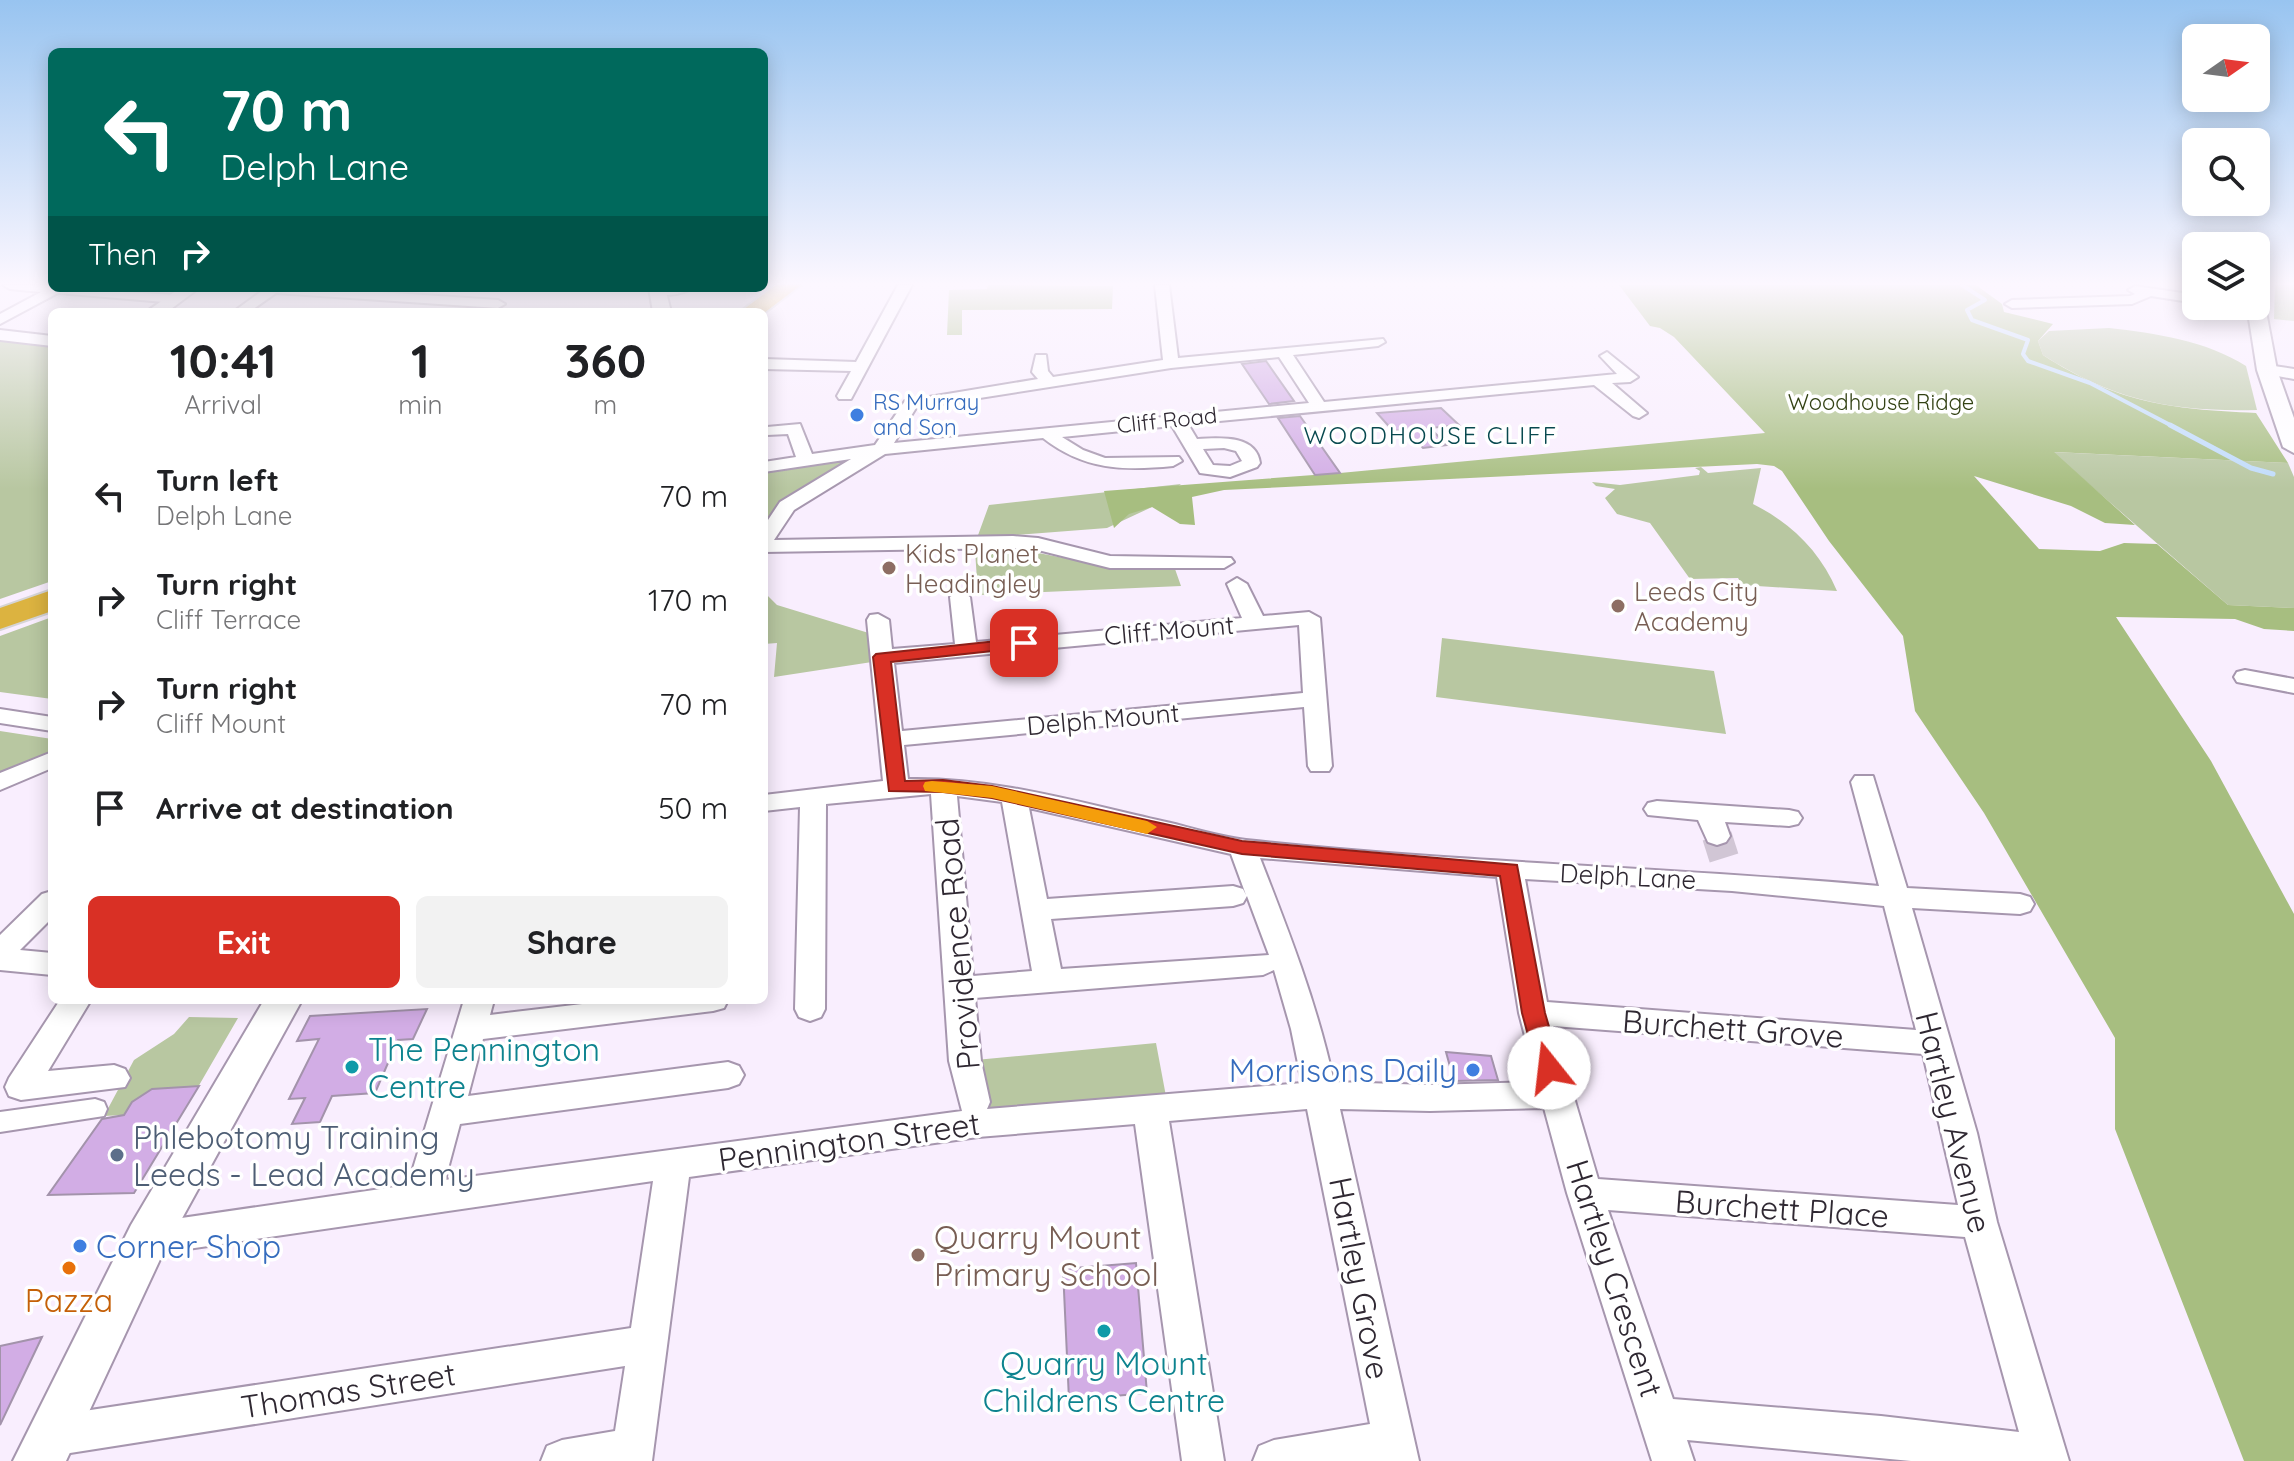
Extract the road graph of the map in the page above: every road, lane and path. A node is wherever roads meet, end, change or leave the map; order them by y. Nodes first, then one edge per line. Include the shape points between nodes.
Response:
1 (869, 353) edge
2 (1170, 353) edge
3 (1268, 353) edge
4 (2263, 353) edge
5 (1286, 356) dead end
6 (1607, 356) dead end
7 (1041, 358) dead end
8 (1171, 363) junction
9 (768, 364) edge
10 (862, 367) junction
11 (2267, 370) junction
12 (2294, 374) edge
13 (1599, 381) junction
14 (1049, 382) junction
15 (845, 396) dead end
16 (1318, 405) junction
17 (1639, 413) dead end
18 (1176, 419) junction
19 (773, 431) dead end
20 (1045, 432) junction
21 (1189, 445) dead end
22 (2294, 447) edge
23 (881, 449) junction
24 (806, 461) junction
25 (1173, 461) dead end
26 (768, 466) edge
27 (768, 537) edge
28 (768, 543) edge
29 (1224, 562) dead end
30 (1237, 584) dead end
31 (48, 591) edge
32 (960, 597) dead end
33 (48, 601) edge
34 (0, 608) edge
35 (0, 619) edge
36 (878, 620) dead end
37 (1255, 622) junction
38 (966, 648) junction
39 (882, 657) junction
40 (2245, 677) dead end
41 (2294, 686) edge
42 (1315, 699) junction
43 (0, 716) edge
44 (48, 723) edge
45 (891, 739) junction
46 (48, 761) edge
47 (1320, 766) dead end
48 (0, 782) edge
49 (1864, 782) dead end
50 (943, 786) junction
51 (896, 787) junction
52 (1014, 797) junction
53 (813, 798) junction
54 (768, 803) edge
55 (1657, 809) dead end
56 (1789, 818) dead end
57 (1721, 847) junction
58 (1242, 848) junction
59 (1510, 870) junction
60 (1233, 896) dead end
61 (1894, 897) junction
62 (2020, 904) dead end
63 (48, 905) edge
64 (1036, 910) junction
65 (0, 956) edge
66 (48, 963) edge
67 (1263, 964) dead end
68 (1049, 982) junction
69 (958, 988) junction
70 (73, 1004) edge
71 (281, 1004) edge
72 (645, 1004) edge
73 (810, 1009) dead end
74 (1534, 1013) junction
75 (475, 1014) edge
76 (1933, 1043) junction
77 (728, 1075) dead end
78 (114, 1078) dead end
79 (1323, 1095) junction
80 (1557, 1095) junction
81 (974, 1102) dead end
82 (95, 1109) dead end
83 (1150, 1109) junction
84 (447, 1112) junction
85 (0, 1122) edge
86 (673, 1165) junction
87 (1585, 1193) junction
88 (422, 1198) junction
89 (1979, 1222) junction
90 (147, 1239) junction
91 (646, 1344) junction
92 (1660, 1418) junction
93 (45, 1448) edge
94 (1395, 1451) edge
95 (632, 1455) edge
96 (2047, 1459) edge
97 (562, 1461) edge
98 (1203, 1461) edge
99 (1274, 1461) edge
100 (1673, 1461) edge

1 - 10 street
2 - 8 street
3 - 8 street
4 - 11 street
5 - 16 street
6 - 13 street, Cliff Road via 1630,377
7 - 14 street via 1040,372
8 - 14 street
9 - 10 street
10 - 15 street
11 - 12 street
11 - 22 street
13 - 16 street, Cliff Road
13 - 17 street
14 - 23 street via 911,404
16 - 18 street, Cliff Road
18 - 20 street, Cliff Road
18 - 21 street
19 - 24 street via 794,428
20 - 23 street, Cliff Road
20 - 25 street via 1065,450 1092,462
23 - 24 street, Cliff Road
23 - 27 street via 787,506
24 - 26 street, Cliff Road
28 - 29 street via 1013,542 1110,562
30 - 37 street
31 - 34 highway
32 - 38 street
33 - 35 highway
36 - 39 street
37 - 38 street, Cliff Mount
37 - 42 street, Cliff Mount via 1309,618
38 - 39 street, Cliff Mount
39 - 45 street
40 - 41 street
42 - 45 street, Delph Mount
42 - 47 street, Cliff Mount
43 - 44 street
45 - 51 street
46 - 48 street
49 - 61 street, Hartley Avenue
50 - 51 street, Delph Lane
50 - 52 street, Delph Lane
50 - 69 street, Providence Road
51 - 53 street, Delph Lane
52 - 58 street, Delph Lane
52 - 64 street
53 - 54 street, Delph Lane
53 - 73 street
55 - 57 street
56 - 57 street
57 - 59 street, Delph Lane
57 - 61 street, Delph Lane
58 - 59 street, Delph Lane
58 - 79 street, Hartley Grove via 1287,963
59 - 74 street, Hartley Crescent
60 - 64 street
61 - 62 street, Delph Lane
61 - 76 street, Hartley Avenue
63 - 65 street
64 - 68 street
65 - 66 street
67 - 68 street
68 - 69 street
69 - 81 street, Providence Road
70 - 78 street via 21,1087
71 - 90 street
72 - 75 street
74 - 76 street, Burchett Grove
74 - 80 street, Hartley Crescent
75 - 84 street
76 - 89 street, Hartley Avenue
77 - 84 street
79 - 80 street, Pennington Street
79 - 83 street, Pennington Street
79 - 94 street, Hartley Grove
80 - 87 street, Hartley Crescent
82 - 85 street
83 - 86 street, Pennington Street via 978,1123
83 - 98 street
84 - 88 street
86 - 88 street, Pennington Street
86 - 91 street
87 - 89 street, Burchett Place
87 - 92 street, Hartley Crescent
88 - 90 street, Pennington Street
89 - 96 street, Hartley Avenue
90 - 93 street
91 - 93 street, Thomas Street
91 - 95 street
92 - 96 street via 1881,1437
92 - 100 street, Hartley Crescent
94 - 99 street
95 - 97 street

